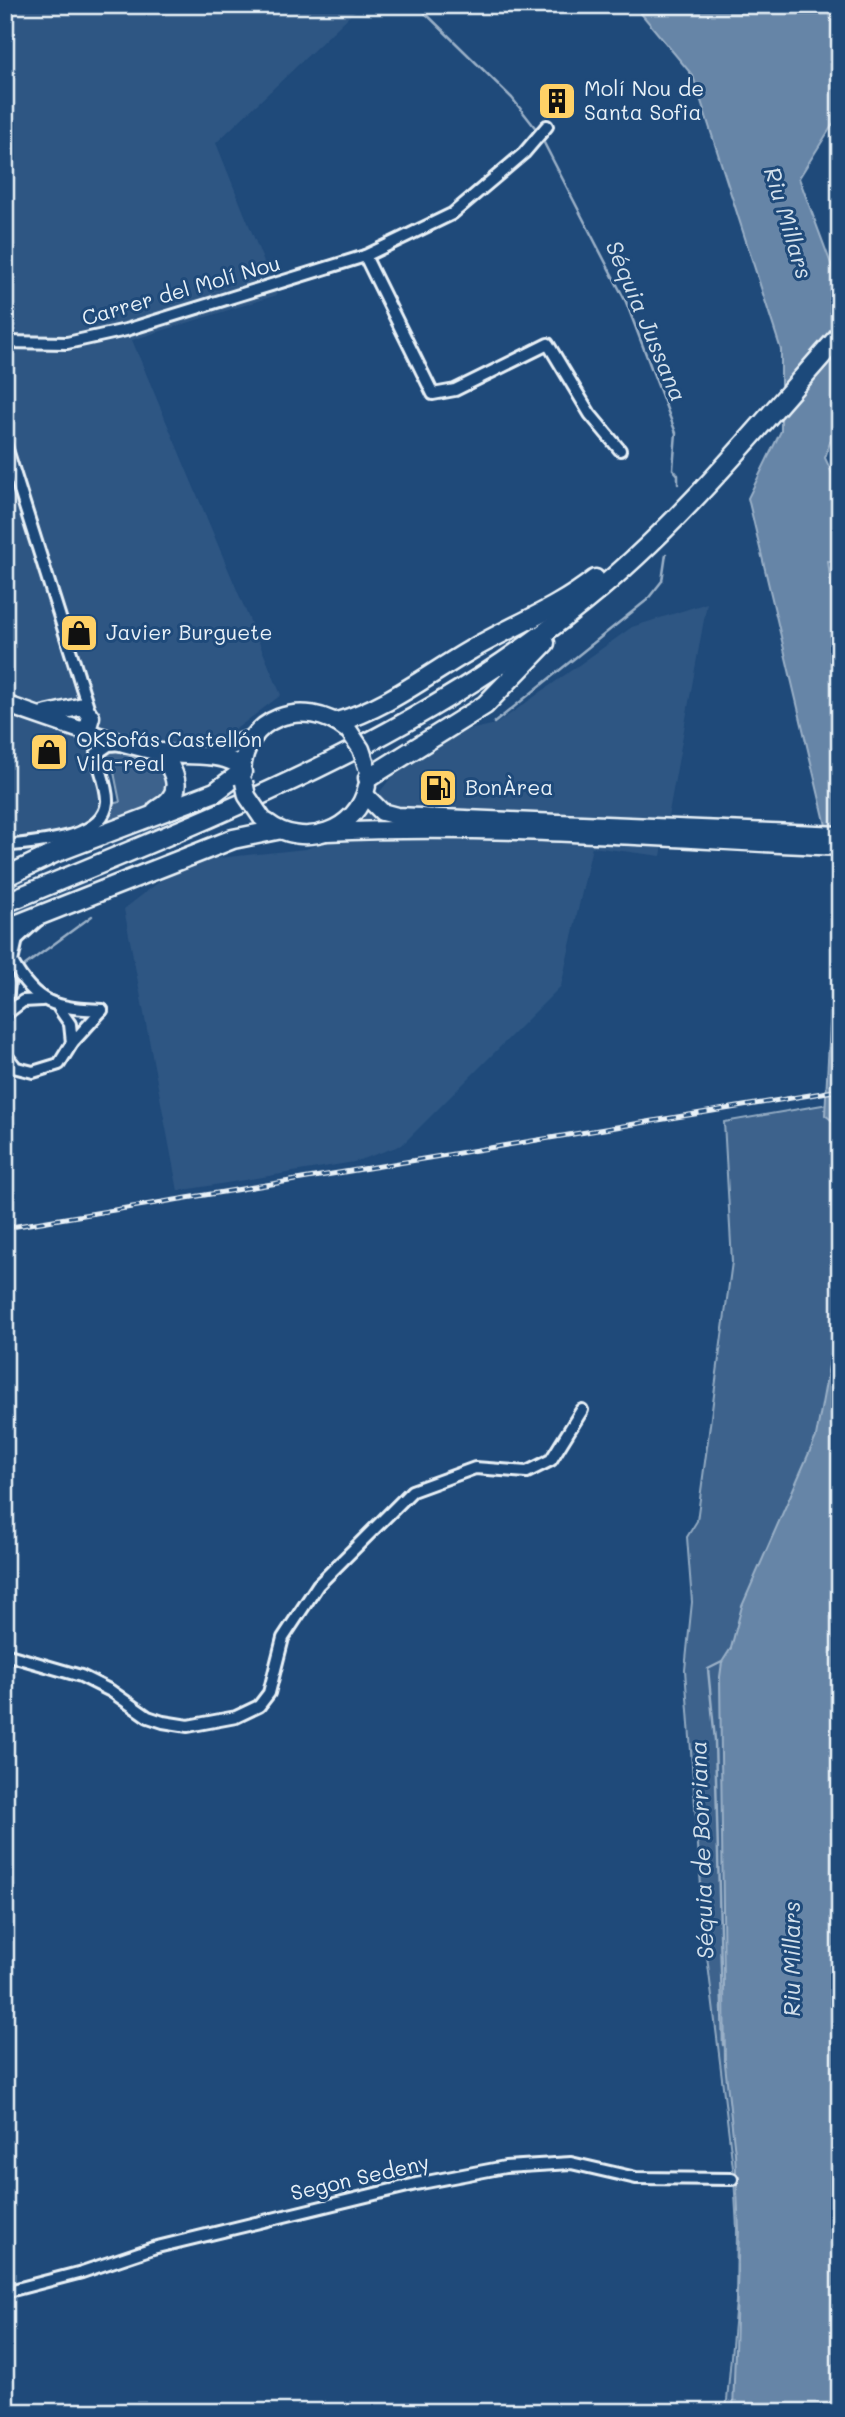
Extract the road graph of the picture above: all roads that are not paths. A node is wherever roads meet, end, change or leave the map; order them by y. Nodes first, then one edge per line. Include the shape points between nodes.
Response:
1 (547, 125) dead end
2 (365, 256) junction
3 (840, 335) edge
4 (5, 341) edge
5 (5, 443) edge
6 (620, 450) dead end
7 (633, 558) junction
8 (584, 603) junction
9 (78, 679) junction
10 (5, 704) edge
11 (79, 717) junction
12 (343, 727) junction
13 (254, 737) junction
14 (127, 743) junction
15 (162, 753) junction
16 (206, 755) junction
17 (243, 774) junction
18 (367, 780) junction
19 (127, 825) junction
20 (277, 830) junction
21 (327, 832) junction
22 (656, 832) junction
23 (840, 835) edge
24 (5, 846) edge
25 (840, 847) edge
26 (57, 852) junction
27 (5, 870) edge
28 (5, 877) edge
29 (75, 902) junction
30 (5, 903) edge
31 (5, 929) edge
32 (5, 975) edge
33 (42, 1000) junction
34 (59, 1008) junction
35 (6, 1015) edge
36 (72, 1043) junction
37 (5, 1054) edge
38 (10, 1065) edge
39 (582, 1410) dead end
40 (5, 1654) edge
41 (732, 2179) dead end
42 (5, 2292) edge

1 - 2 street, Carrer del Molí Nou via 524,153 453,214
2 - 4 street, Carrer del Molí Nou via 126,330 67,343
2 - 6 street via 433,394 455,390 548,344 590,414
3 - 7 highway
5 - 9 street
7 - 8 highway
7 - 12 highway via 617,561 555,607 471,649
8 - 18 highway via 485,705
8 - 30 highway via 455,694 324,768
9 - 11 street
9 - 11 street
10 - 11 main road via 37,715
11 - 14 main road
12 - 13 main road via 324,715 297,712 273,721
12 - 18 main road, bridge via 361,749
13 - 16 main road
13 - 17 main road
14 - 15 main road
14 - 24 street via 109,745 96,754 107,802 101,817 85,832
15 - 16 main road
15 - 19 highway via 175,773 173,799
16 - 17 main road via 228,759
17 - 19 highway via 215,792
17 - 20 main road, bridge via 247,796
18 - 21 main road via 357,810
18 - 22 main road via 382,812 397,816
19 - 26 highway
20 - 21 main road via 310,836
20 - 29 highway via 233,839
21 - 22 main road
22 - 23 main road
22 - 25 main road
26 - 27 street
26 - 28 highway
29 - 31 highway
29 - 33 street via 38,920 17,939 12,962
32 - 35 street via 9,984
33 - 34 street
33 - 35 street via 23,1001
34 - 36 street via 70,1024
34 - 36 street via 102,1010
36 - 38 street via 59,1064 33,1072
37 - 38 street
39 - 40 street via 551,1460 527,1472 475,1468 412,1491 318,1585 283,1638 269,1693 259,1706 236,1717 188,1726 163,1722 80,1676
41 - 42 street, Segon Sedeny via 636,2178 571,2163 505,2167 416,2183 166,2244

